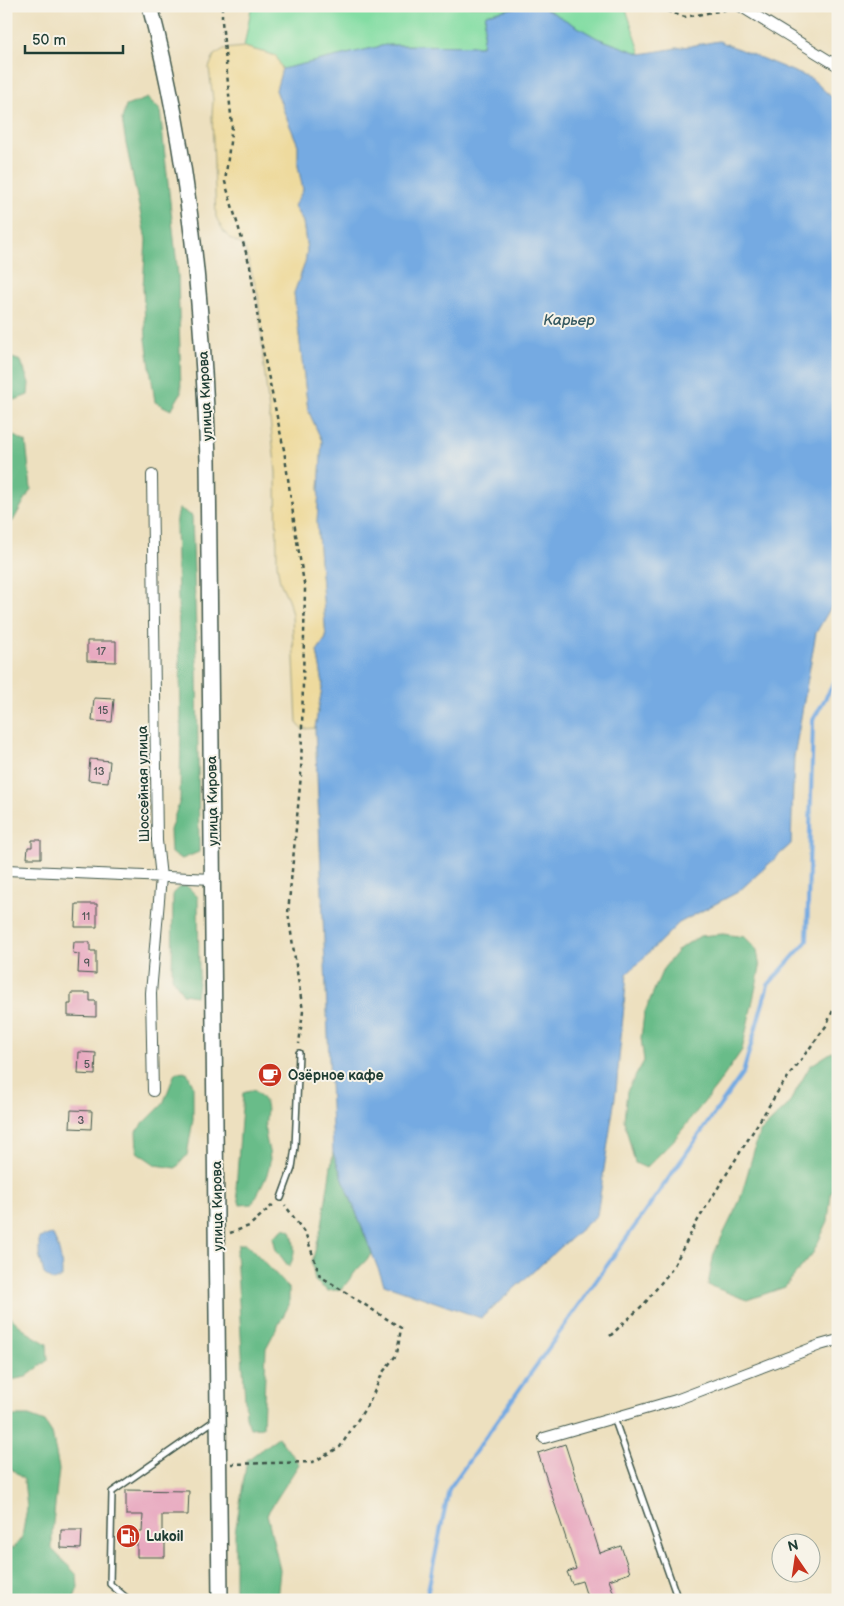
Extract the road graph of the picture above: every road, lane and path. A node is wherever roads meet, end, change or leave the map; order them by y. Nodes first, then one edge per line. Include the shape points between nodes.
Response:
1 (150, 6) edge
2 (222, 6) edge
3 (652, 6) edge
4 (741, 7) edge
5 (838, 66) edge
6 (152, 475) dead end
7 (6, 870) edge
8 (161, 877) junction
9 (213, 879) junction
10 (838, 999) edge
11 (299, 1053) joint
12 (153, 1092) dead end
13 (280, 1198) junction
14 (217, 1238) junction
15 (610, 1336) dead end
16 (838, 1340) edge
17 (219, 1417) junction
18 (614, 1418) junction
19 (544, 1438) dead end
20 (219, 1464) junction
21 (129, 1600) edge
22 (220, 1600) edge
23 (678, 1600) edge

1 - 9 main road, улица Кирова via 176,119 190,214 204,354
2 - 11 path via 232,126 225,182 250,266 262,346 284,450 305,588 301,775 288,913 303,1011
3 - 4 path via 685,17
4 - 5 street
6 - 8 street, Шоссейная улица via 157,841
7 - 8 street
8 - 9 street
8 - 12 street, Шоссейная улица via 151,993
9 - 14 main road, улица Кирова
10 - 15 path via 826,1026 780,1088 698,1220 672,1269 645,1304
11 - 13 lane via 295,1147 292,1168
13 - 14 path via 249,1226
13 - 20 path via 306,1235 320,1276 400,1328 397,1354 340,1446 313,1462
14 - 17 main road, улица Кирова
16 - 18 street via 676,1400
17 - 20 main road, улица Кирова
17 - 21 lane via 112,1492 110,1584
18 - 19 street
18 - 23 lane
20 - 22 main road, улица Кирова

